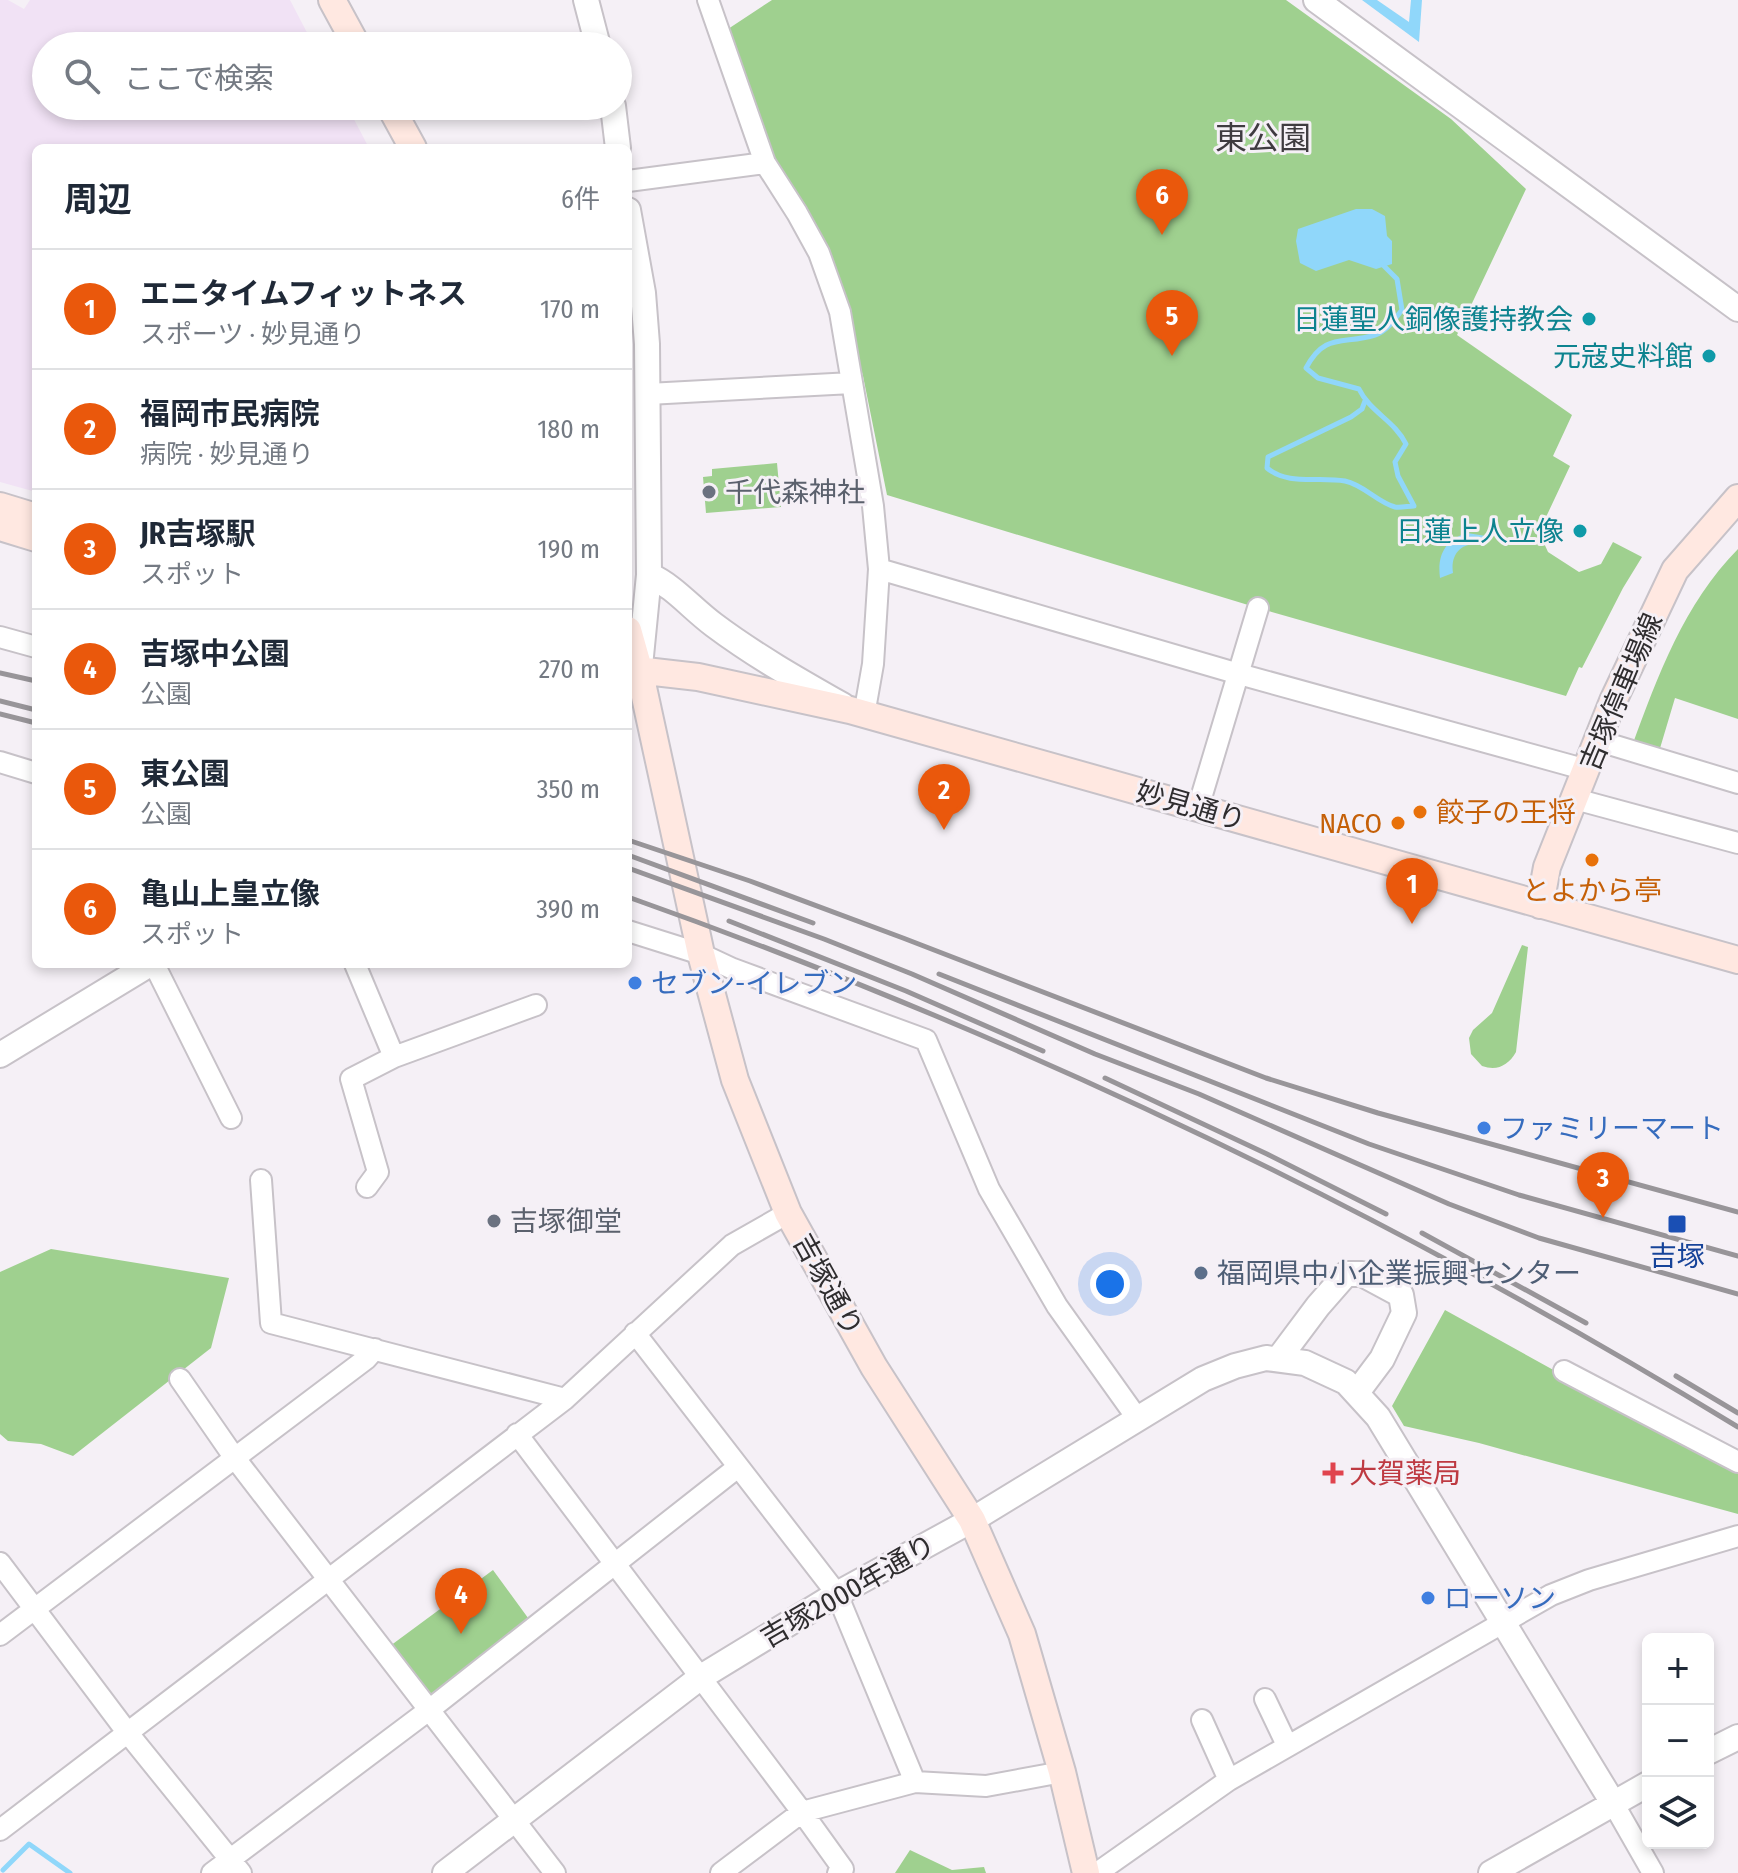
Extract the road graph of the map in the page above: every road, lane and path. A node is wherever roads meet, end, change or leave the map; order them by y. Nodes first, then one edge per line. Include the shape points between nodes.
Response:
1 (332, 0) edge
2 (586, 0) edge
3 (708, 0) edge
4 (1316, 0) edge
5 (349, 32) edge
6 (594, 32) edge
7 (398, 120) edge
8 (615, 120) edge
9 (411, 144) edge
10 (618, 144) edge
11 (765, 163) junction
12 (632, 180) edge
13 (632, 232) edge
14 (1738, 309) edge
15 (852, 383) junction
16 (648, 394) junction
17 (1737, 501) edge
18 (0, 506) edge
19 (32, 516) edge
20 (0, 527) edge
21 (32, 537) edge
22 (879, 569) junction
23 (649, 575) junction
24 (1258, 608) dead end
25 (0, 637) edge
26 (32, 646) edge
27 (632, 668) edge
28 (1239, 674) junction
29 (857, 712) junction
30 (1599, 741) junction
31 (0, 762) edge
32 (1587, 770) junction
33 (32, 772) edge
34 (1738, 783) edge
35 (1575, 799) junction
36 (1198, 808) junction
37 (1738, 843) edge
38 (1540, 905) junction
39 (632, 932) edge
40 (701, 954) junction
41 (1738, 960) edge
42 (145, 968) edge
43 (154, 968) edge
44 (357, 968) edge
45 (536, 1005) dead end
46 (0, 1055) edge
47 (394, 1057) junction
48 (231, 1118) dead end
49 (261, 1180) dead end
50 (367, 1187) dead end
51 (788, 1213) junction
52 (635, 1333) junction
53 (375, 1349) junction
54 (1279, 1358) junction
55 (1564, 1371) dead end
56 (180, 1379) dead end
57 (1358, 1391) junction
58 (565, 1399) junction
59 (1137, 1418) junction
60 (517, 1434) junction
61 (234, 1457) junction
62 (1738, 1462) edge
63 (738, 1467) junction
64 (972, 1520) junction
65 (1738, 1536) edge
66 (0, 1563) edge
67 (615, 1563) junction
68 (329, 1578) junction
69 (837, 1594) junction
70 (35, 1608) junction
71 (1505, 1622) junction
72 (0, 1635) edge
73 (701, 1677) junction
74 (1265, 1699) dead end
75 (429, 1710) junction
76 (1202, 1720) dead end
77 (127, 1732) junction
78 (1738, 1737) edge
79 (1287, 1745) junction
80 (1714, 1749) edge
81 (1062, 1772) junction
82 (1229, 1780) junction
83 (915, 1782) junction
84 (1642, 1787) edge
85 (1613, 1803) junction
86 (802, 1812) junction
87 (515, 1820) junction
88 (0, 1830) edge
89 (236, 1866) edge
90 (212, 1873) edge
91 (445, 1873) edge
92 (555, 1873) edge
93 (721, 1873) edge
94 (838, 1873) edge
95 (1086, 1873) edge
96 (1097, 1873) edge
97 (1491, 1873) edge
98 (1653, 1873) edge

1 - 5 main road
2 - 6 street
3 - 11 street
4 - 14 street
7 - 9 main road
8 - 10 street
11 - 12 street
11 - 15 street via 819,253 840,312
13 - 16 street via 643,293
15 - 16 street
15 - 22 street
16 - 23 street
17 - 30 main road, 吉塚停車場線 via 1675,570
18 - 19 main road
20 - 21 main road
22 - 28 street
22 - 29 street via 873,664
23 - 27 street
23 - 29 street via 743,645
24 - 28 street
25 - 26 street
27 - 29 main road, 妙見通り
27 - 40 main road, 吉塚通り
28 - 32 street
28 - 36 street
29 - 36 main road, 妙見通り
30 - 32 main road, 吉塚停車場線
30 - 34 street
31 - 33 street
32 - 35 main road, 吉塚停車場線
35 - 37 street
35 - 38 main road, 吉塚停車場線 via 1547,867
36 - 38 main road, 妙見通り
38 - 41 main road, 妙見通り
39 - 40 street
40 - 51 main road, 吉塚通り via 735,1080
40 - 59 street via 926,1040 989,1189 1057,1306
42 - 46 street
43 - 48 street
44 - 47 street
45 - 47 street
47 - 50 street via 351,1079 378,1172
49 - 53 street via 271,1323
51 - 52 street via 732,1245
51 - 64 main road, 吉塚通り via 874,1367
52 - 58 street
52 - 63 street
53 - 58 street
53 - 61 street
54 - 57 street via 1305,1363
54 - 57 street via 1346,1274 1362,1274 1401,1295 1404,1313 1382,1359
54 - 59 street, 吉塚2000年通り via 1235,1366 1203,1379
55 - 62 street
56 - 61 street
57 - 71 street
58 - 60 street
59 - 64 street, 吉塚2000年通り
60 - 67 street
60 - 68 street
61 - 68 street
61 - 70 street
63 - 67 street
63 - 69 street
64 - 69 street, 吉塚2000年通り
64 - 81 main road, 吉塚通り via 1022,1634
65 - 71 street via 1589,1580
66 - 70 street
67 - 73 street
67 - 75 street
68 - 75 street
68 - 77 street
69 - 73 street, 吉塚2000年通り
69 - 83 street
70 - 72 street
70 - 77 street
71 - 79 street
71 - 85 street
73 - 86 street
73 - 87 street, 吉塚2000年通り
74 - 79 street
75 - 87 street
75 - 89 street
76 - 82 street
77 - 88 street
77 - 89 street
78 - 80 street
79 - 82 street
81 - 83 street via 986,1786
81 - 95 main road, 吉塚通り
82 - 96 street
83 - 86 street
84 - 85 street
85 - 97 street
85 - 98 street
86 - 93 street
86 - 94 street via 843,1869
87 - 91 street, 吉塚2000年通り
87 - 92 street
89 - 90 street

